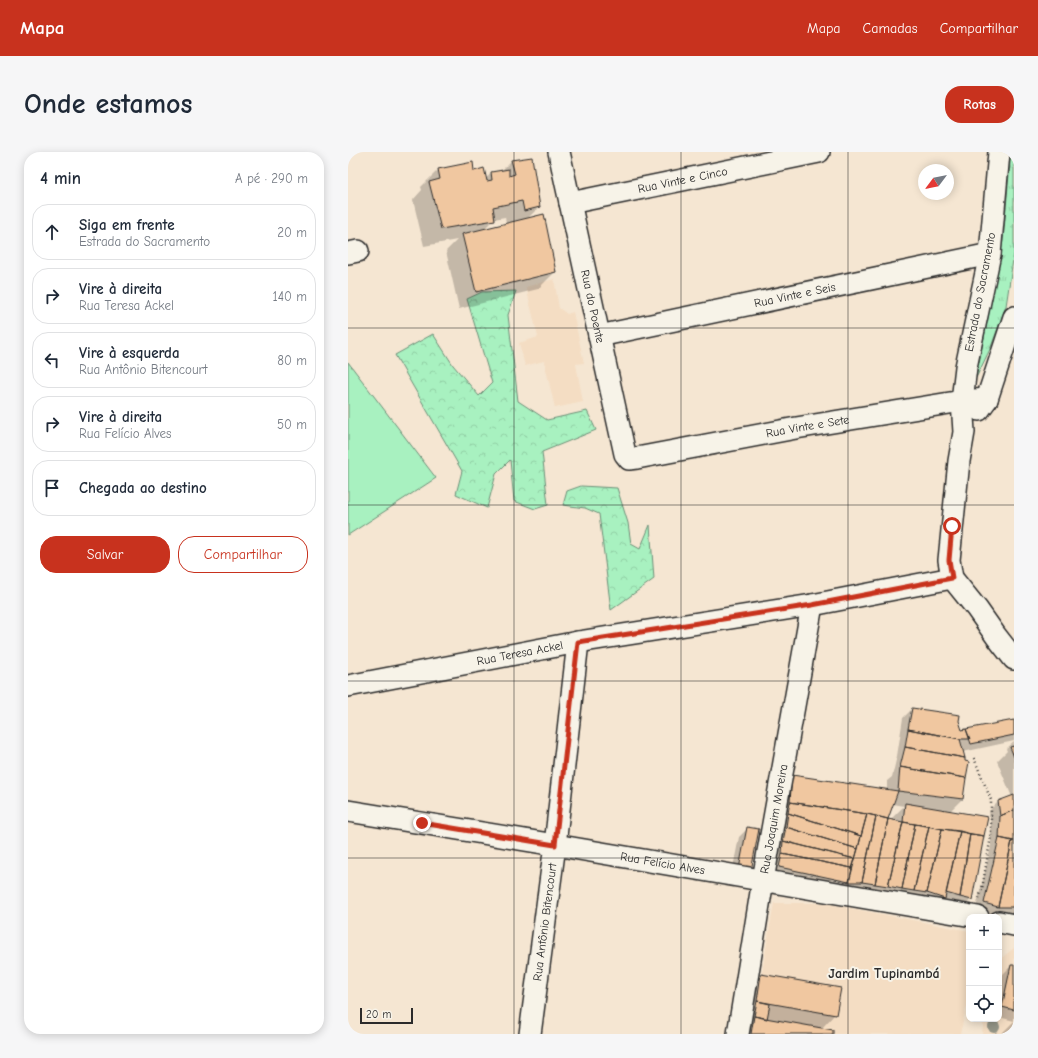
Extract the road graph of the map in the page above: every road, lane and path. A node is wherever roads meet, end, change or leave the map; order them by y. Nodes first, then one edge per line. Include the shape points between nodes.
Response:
1 (559, 152) edge
2 (819, 152) edge
3 (999, 152) edge
4 (570, 203) junction
5 (990, 254) junction
6 (1014, 317) edge
7 (599, 336) junction
8 (987, 399) junction
9 (962, 401) junction
10 (964, 432) junction
11 (629, 458) joint
12 (952, 578) junction
13 (812, 605) junction
14 (578, 642) junction
15 (1014, 659) edge
16 (348, 686) edge
17 (974, 758) dead end
18 (348, 811) edge
19 (555, 845) junction
20 (763, 880) junction
21 (977, 914) edge
22 (966, 915) edge
23 (1002, 923) edge
24 (1014, 925) edge
25 (530, 1034) edge
26 (738, 1034) edge

1 - 4 street, Rua do Poente
2 - 4 street, Rua Vinte e Cinco
3 - 5 street, Estrada do Sacramento
4 - 7 street, Rua do Poente
5 - 7 street, Rua Vinte e Seis
5 - 9 street, Estrada do Sacramento via 966,367
6 - 8 street, Estrada do Sacramento
7 - 11 street, Rua do Poente via 625,454
8 - 9 street, Rua Vinte e Sete
8 - 10 street, Estrada do Sacramento
9 - 10 street, Estrada do Sacramento
9 - 11 street, Rua Vinte e Sete
10 - 12 street, Estrada do Sacramento via 949,560
12 - 13 street, Rua Teresa Ackel
12 - 15 street
13 - 14 street, Rua Teresa Ackel
13 - 20 street, Rua Joaquim Moreira
14 - 16 street, Rua Teresa Ackel
14 - 19 street, Rua Antônio Bitencourt
17 - 21 path via 991,800 991,836
18 - 19 street, Rua Felício Alves
19 - 20 street, Rua Felício Alves
19 - 25 street, Rua Antônio Bitencourt
20 - 22 street, Rua Felício Alves
20 - 26 street, Rua Joaquim Moreira
23 - 24 street

